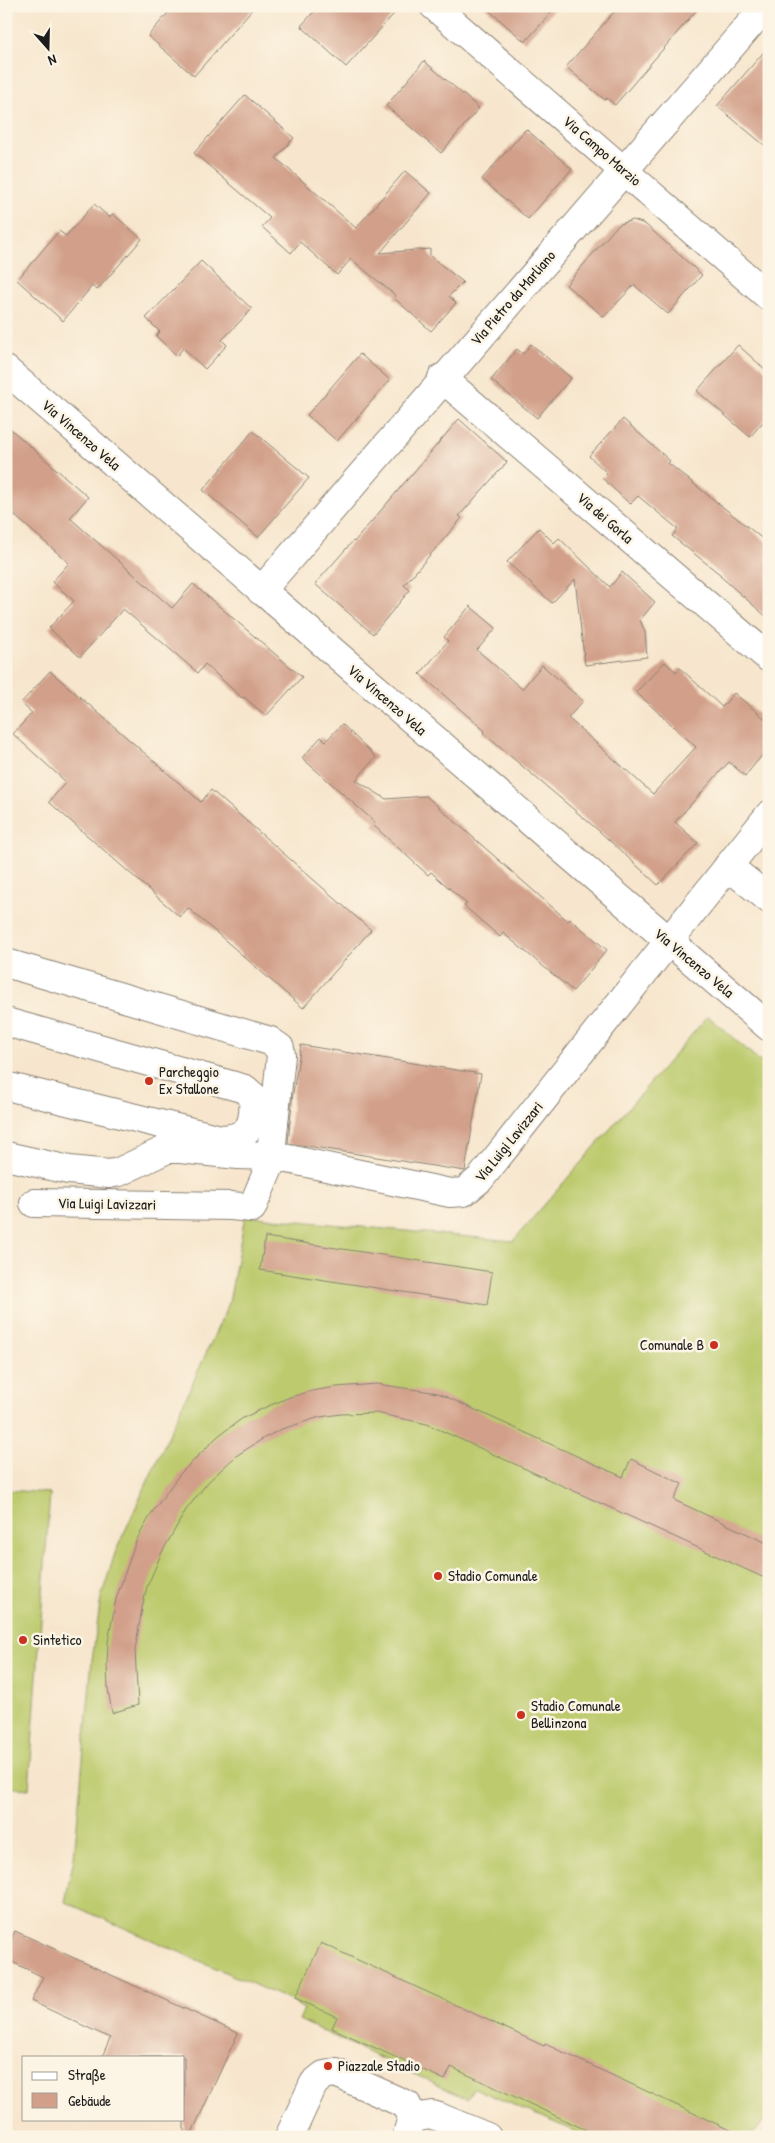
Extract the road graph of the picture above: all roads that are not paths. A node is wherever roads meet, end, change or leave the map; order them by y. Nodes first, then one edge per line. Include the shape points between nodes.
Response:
1 (766, 6) edge
2 (441, 9) edge
3 (625, 170) junction
4 (769, 297) edge
5 (6, 370) edge
6 (442, 378) junction
7 (261, 591) junction
8 (769, 658) edge
9 (769, 816) edge
10 (728, 866) junction
11 (769, 899) edge
12 (668, 942) junction
13 (6, 963) edge
14 (6, 1022) edge
15 (769, 1027) edge
16 (6, 1086) edge
17 (6, 1156) edge
18 (274, 1156) junction
19 (34, 1203) dead end
20 (409, 2127) edge
21 (289, 2137) edge
22 (487, 2137) edge

1 - 3 street, Via Pietro da Marliano
2 - 3 street, Via Campo Marzio
3 - 4 street, Via Campo Marzio
3 - 6 street, Via Pietro da Marliano
5 - 7 street, Via Vincenzo Vela
6 - 7 street, Via Pietro da Marliano
6 - 8 street, Via dei Gorla
7 - 12 street, Via Vincenzo Vela
9 - 10 street, Via Luigi Lavizzari
10 - 11 street
10 - 12 street, Via Luigi Lavizzari
12 - 15 street, Via Vincenzo Vela
12 - 18 street, Via Luigi Lavizzari via 470,1189 450,1193
13 - 18 street via 276,1044 281,1055 272,1143
14 - 16 street via 246,1089 253,1096 251,1122 246,1133 221,1139
17 - 18 street via 69,1170 109,1174 167,1150
18 - 19 street, Via Luigi Lavizzari via 252,1208
20 - 21 street via 406,2106 401,2102 329,2073 314,2083
20 - 22 street via 432,2115

